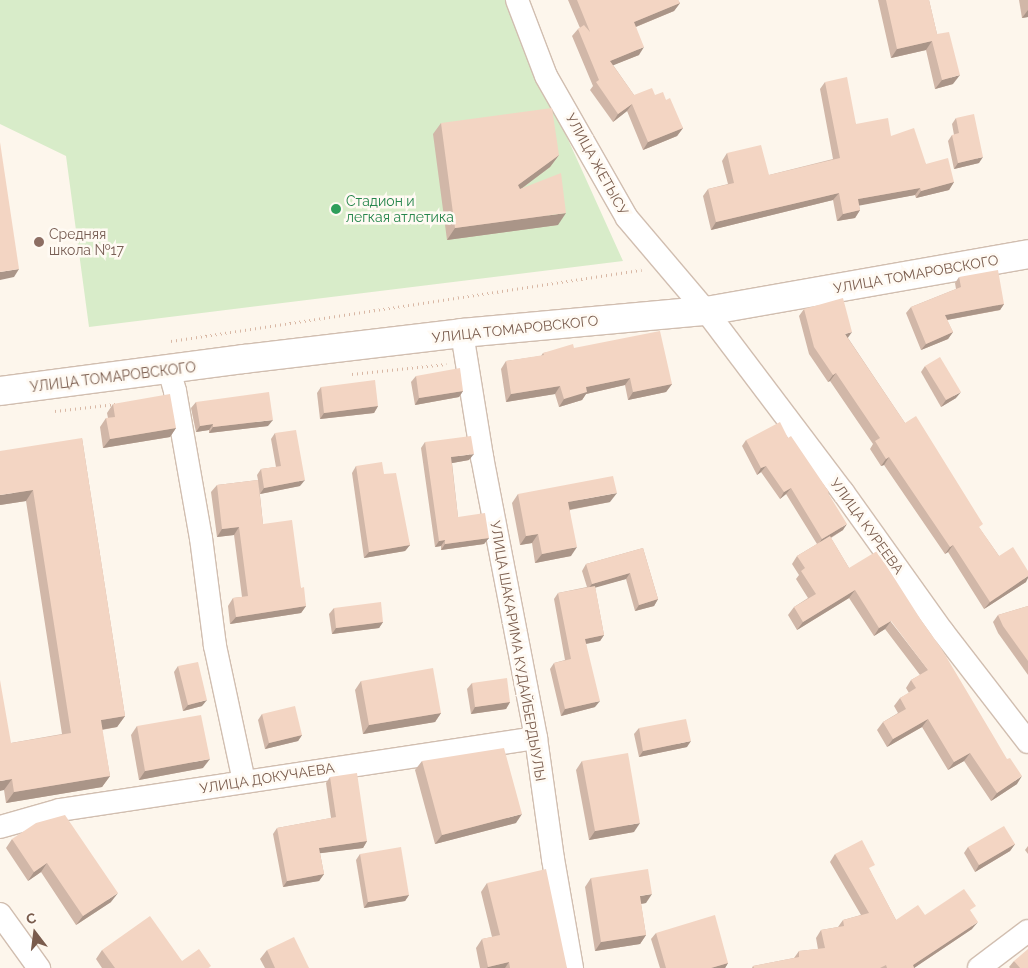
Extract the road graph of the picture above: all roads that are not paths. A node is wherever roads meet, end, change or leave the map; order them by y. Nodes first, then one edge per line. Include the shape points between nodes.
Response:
1 (516, 0) edge
2 (1028, 254) edge
3 (706, 311) junction
4 (462, 334) junction
5 (169, 370) junction
6 (0, 391) edge
7 (536, 738) junction
8 (1028, 742) edge
9 (244, 781) junction
10 (0, 827) edge
11 (0, 914) edge
12 (1028, 931) edge
13 (39, 968) edge
14 (572, 968) edge
15 (978, 968) edge

1 - 3 street, УЛИЦА ЖЕТЫСУ via 546,76 628,218
2 - 3 street, УЛИЦА ТОМАРОВСКОГО
3 - 4 street, УЛИЦА ТОМАРОВСКОГО
3 - 8 street, УЛИЦА КУРЕЕВА
4 - 5 street, УЛИЦА ТОМАРОВСКОГО
4 - 7 street, УЛИЦА ШАКАРИМА КУДАЙБЕРДЫУЛЫ via 482,458
5 - 6 street, УЛИЦА ТОМАРОВСКОГО
5 - 9 street via 201,538 215,646
7 - 9 street, УЛИЦА ДОКУЧАЕВА
7 - 14 street, УЛИЦА ШАКАРИМА КУДАЙБЕРДЫУЛЫ
9 - 10 street, УЛИЦА ДОКУЧАЕВА via 60,810
11 - 13 street
12 - 15 street

